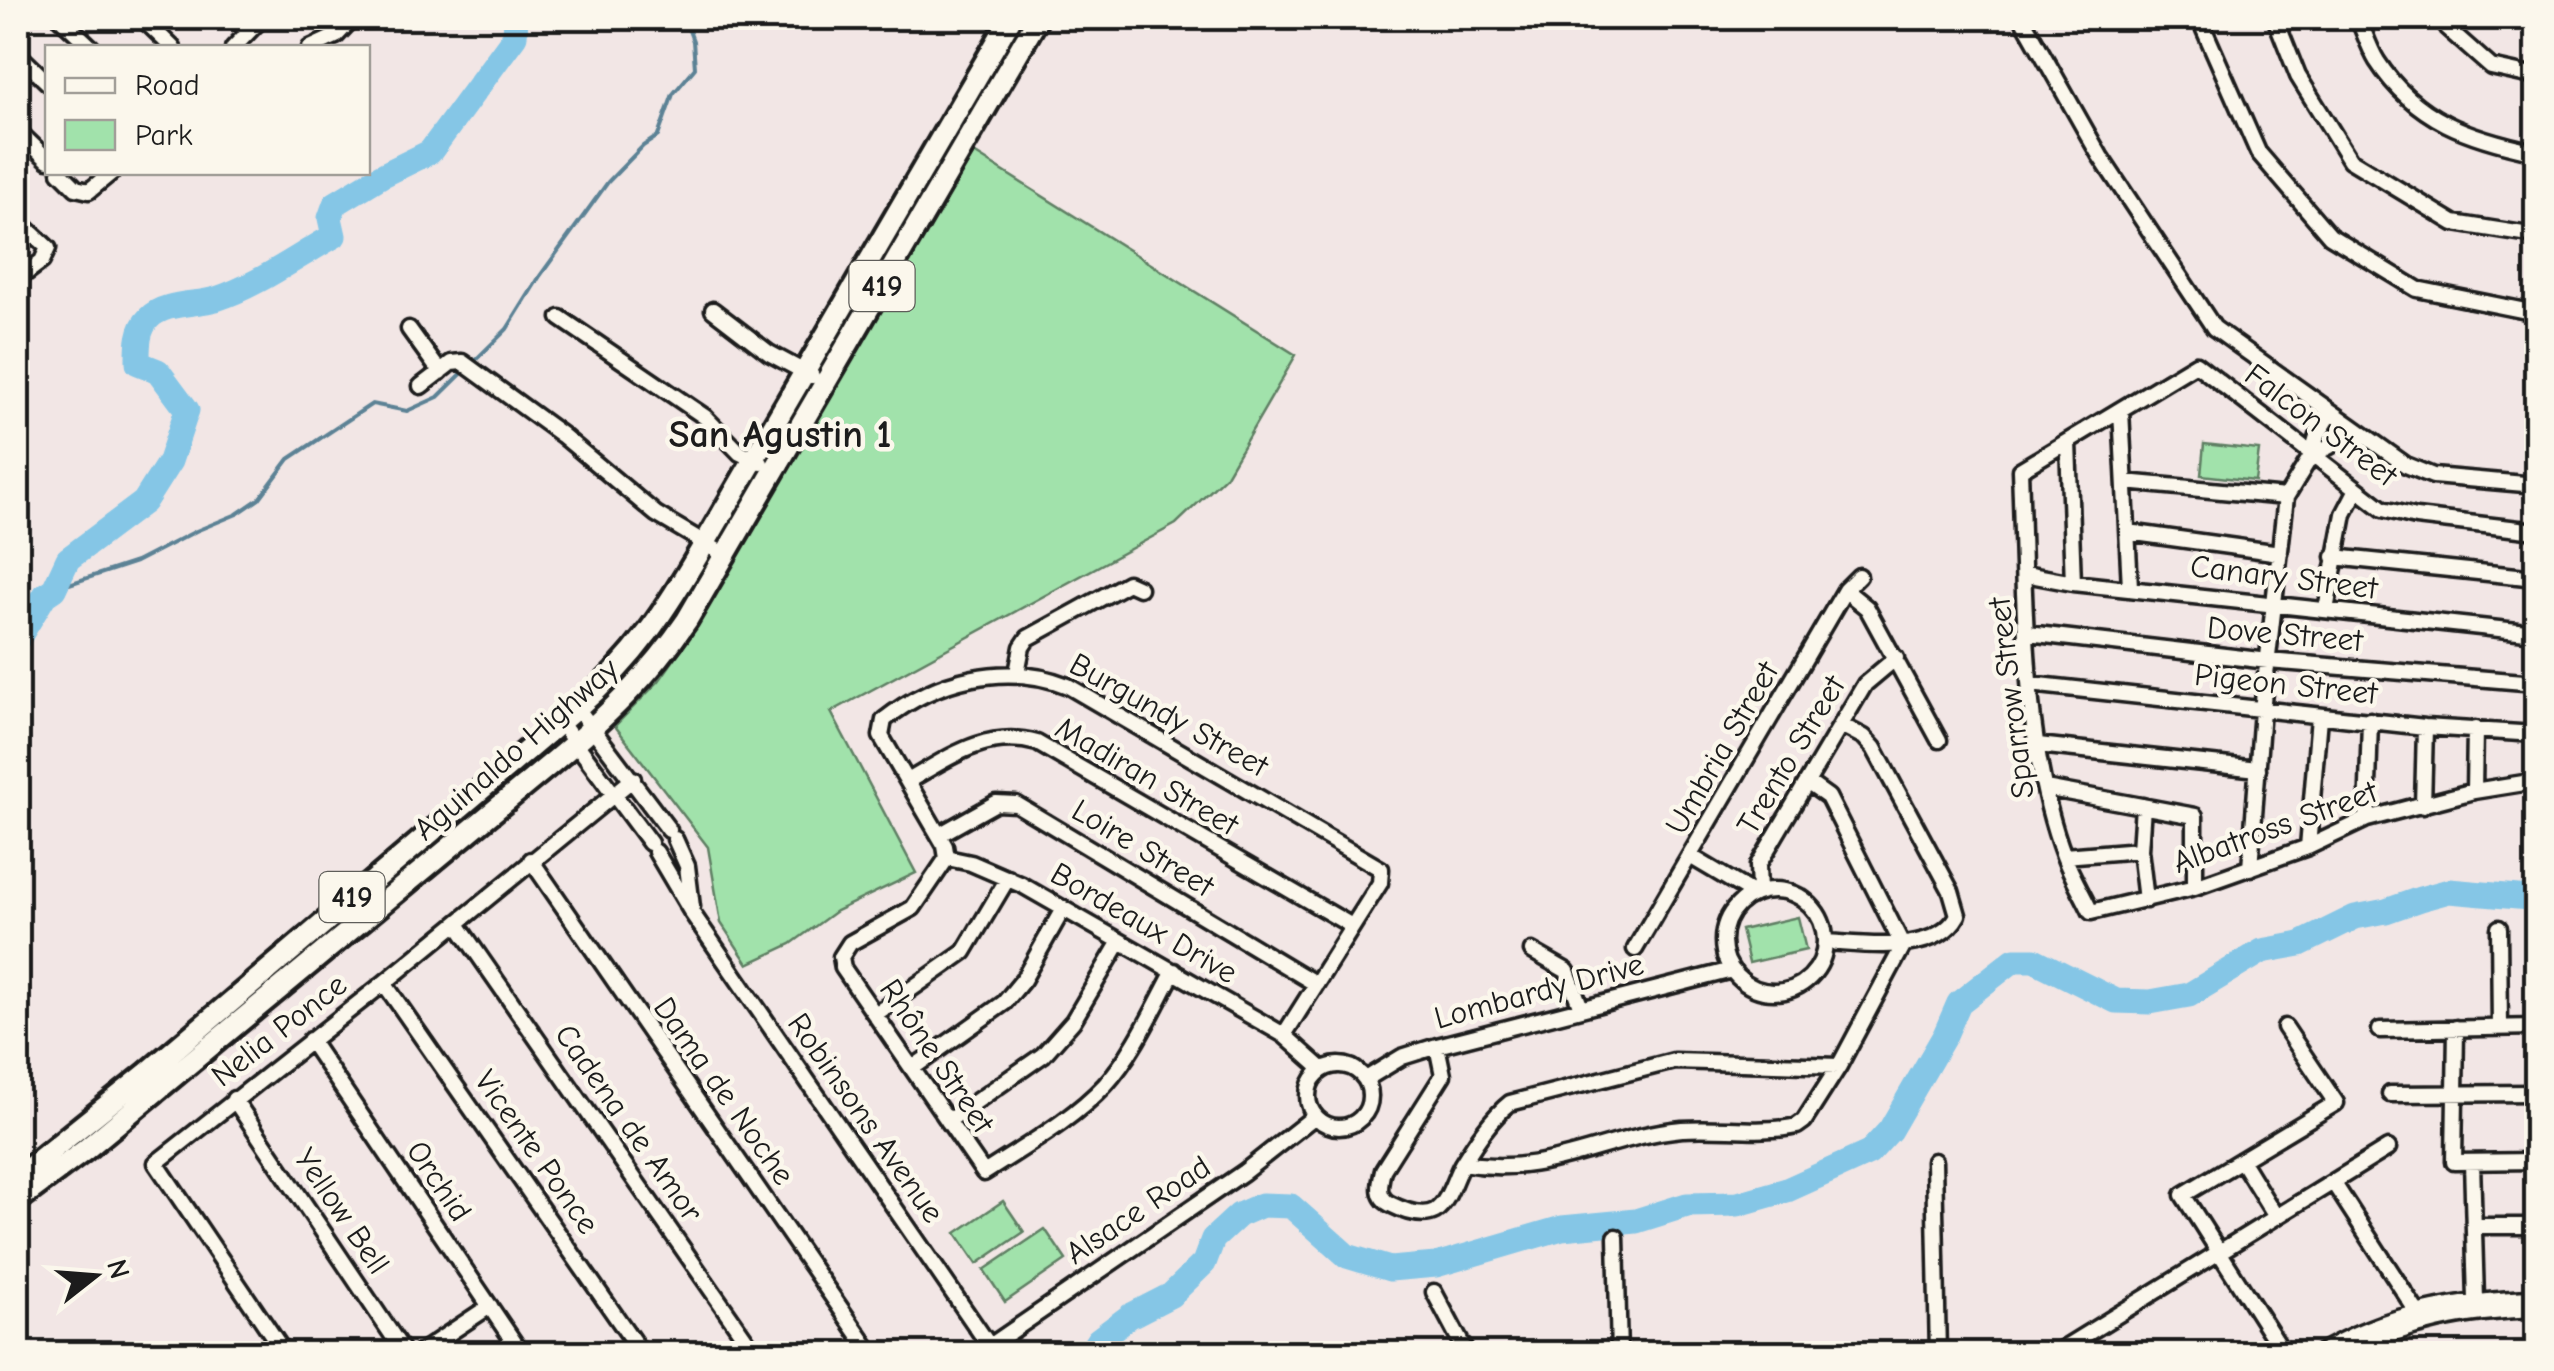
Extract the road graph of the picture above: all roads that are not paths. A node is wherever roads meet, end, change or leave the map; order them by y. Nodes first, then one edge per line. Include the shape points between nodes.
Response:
1 (60, 18) edge
2 (142, 18) edge
3 (234, 18) edge
4 (262, 18) edge
5 (353, 18) edge
6 (1011, 18) edge
7 (1038, 18) edge
8 (2022, 18) edge
9 (2200, 18) edge
10 (2275, 18) edge
11 (2358, 18) edge
12 (2442, 18) edge
13 (248, 32) junction
14 (89, 45) edge
15 (170, 45) edge
16 (236, 45) edge
17 (316, 45) edge
18 (18, 54) edge
19 (2536, 77) edge
20 (45, 80) edge
21 (18, 132) edge
22 (2536, 152) edge
23 (45, 157) edge
24 (63, 175) edge
25 (108, 175) edge
26 (18, 220) edge
27 (892, 222) junction
28 (912, 234) junction
29 (2536, 236) edge
30 (18, 279) edge
31 (713, 310) dead end
32 (2536, 314) edge
33 (560, 318) dead end
34 (409, 328) dead end
35 (440, 372) junction
36 (805, 372) junction
37 (825, 384) junction
38 (421, 386) dead end
39 (2121, 410) junction
40 (2331, 413) junction
41 (2347, 426) junction
42 (2068, 442) junction
43 (2311, 456) junction
44 (754, 459) junction
45 (774, 470) junction
46 (2125, 482) junction
47 (2536, 486) edge
48 (2356, 490) junction
49 (2286, 497) junction
50 (2536, 531) edge
51 (2128, 532) junction
52 (705, 543) junction
53 (2280, 553) junction
54 (725, 555) junction
55 (2334, 557) junction
56 (2025, 574) junction
57 (1858, 576) dead end
58 (2536, 578) edge
59 (2073, 583) junction
60 (2130, 587) junction
61 (1139, 588) dead end
62 (1846, 590) junction
63 (2273, 604) junction
64 (2326, 610) junction
65 (2536, 632) edge
66 (2028, 634) junction
67 (1896, 658) junction
68 (2268, 661) junction
69 (1017, 673) junction
70 (2536, 683) edge
71 (2030, 684) junction
72 (577, 708) junction
73 (2262, 710) junction
74 (2319, 717) junction
75 (2370, 720) junction
76 (560, 722) junction
77 (1841, 724) junction
78 (2425, 727) junction
79 (593, 728) junction
80 (2475, 729) junction
81 (2536, 734) edge
82 (1938, 740) dead end
83 (576, 743) junction
84 (2038, 745) junction
85 (2258, 769) junction
86 (632, 780) junction
87 (908, 781) junction
88 (2536, 781) edge
89 (1808, 782) junction
90 (2046, 788) junction
91 (2474, 791) junction
92 (614, 794) junction
93 (2143, 806) junction
94 (2422, 806) junction
95 (2367, 819) junction
96 (939, 835) junction
97 (2308, 847) junction
98 (2140, 850) junction
99 (1690, 856) junction
100 (2064, 856) junction
101 (947, 858) junction
102 (531, 860) junction
103 (2250, 868) junction
104 (1008, 878) junction
105 (2195, 888) junction
106 (1756, 893) junction
107 (2146, 900) junction
108 (1062, 910) junction
109 (2091, 912) joint
110 (692, 913) junction
111 (457, 924) junction
112 (1352, 926) junction
113 (2499, 928) dead end
114 (1826, 942) junction
115 (1120, 943) junction
116 (1903, 946) junction
117 (1634, 949) dead end
118 (1532, 950) dead end
119 (1732, 970) junction
120 (1174, 971) junction
121 (384, 984) junction
122 (1316, 984) junction
123 (1581, 1008) junction
124 (877, 1013) junction
125 (2285, 1027) dead end
126 (2536, 1027) edge
127 (2456, 1028) junction
128 (2500, 1028) junction
129 (2380, 1030) dead end
130 (1284, 1035) junction
131 (310, 1040) junction
132 (1436, 1046) junction
133 (1838, 1066) junction
134 (914, 1067) junction
135 (1318, 1073) junction
136 (1366, 1080) junction
137 (2536, 1093) edge
138 (2390, 1094) dead end
139 (2456, 1094) junction
140 (234, 1100) junction
141 (1315, 1116) junction
142 (948, 1121) junction
143 (2388, 1148) dead end
144 (2242, 1160) junction
145 (2536, 1160) edge
146 (1934, 1161) dead end
147 (2472, 1162) junction
148 (1463, 1163) junction
149 (18, 1178) edge
150 (2333, 1182) junction
151 (18, 1200) edge
152 (2276, 1217) junction
153 (2474, 1226) junction
154 (2536, 1226) edge
155 (1616, 1236) dead end
156 (2220, 1252) junction
157 (1434, 1292) dead end
158 (2536, 1298) edge
159 (2476, 1300) junction
160 (490, 1306) junction
161 (2536, 1309) edge
162 (2417, 1312) junction
163 (992, 1350) edge
164 (285, 1354) edge
165 (405, 1354) edge
166 (418, 1354) edge
167 (522, 1354) edge
168 (642, 1354) edge
169 (756, 1354) edge
170 (872, 1354) edge
171 (1468, 1354) edge
172 (1619, 1354) edge
173 (1938, 1354) edge
174 (2054, 1354) edge
175 (2284, 1354) edge
176 (2318, 1354) edge
177 (2343, 1354) edge

1 - 14 street
2 - 15 street
3 - 13 street
4 - 13 street
5 - 17 street
6 - 27 highway, Aguinaldo Highway / 419
7 - 28 highway, Aguinaldo Highway / 419
8 - 40 street via 2100,156 2214,328
9 - 32 street via 2258,152 2330,236 2418,289
10 - 29 street via 2298,76 2350,160 2454,223
11 - 22 street via 2377,61 2424,114 2483,141
12 - 19 street via 2491,67
13 - 16 street
18 - 20 street
21 - 23 street
24 - 25 street via 88,192
26 - 30 street via 48,248
27 - 28 highway
27 - 36 highway, Aguinaldo Highway / 419
28 - 37 highway, Aguinaldo Highway / 419
31 - 36 street
33 - 44 street via 705,416
34 - 35 street
35 - 38 street
35 - 52 street via 451,363 468,367 656,514
36 - 37 street
36 - 44 highway, Aguinaldo Highway / 419
37 - 45 highway, Aguinaldo Highway / 419
39 - 42 street
39 - 43 street, Falcon Street via 2196,364
39 - 46 street
40 - 41 street
40 - 43 street
41 - 43 street
41 - 47 street via 2433,476
42 - 56 street, Sparrow Street via 2020,470
42 - 59 street
43 - 48 street, Falcon Street
43 - 49 street
44 - 45 street
44 - 52 highway, Aguinaldo Highway / 419
45 - 54 highway, Aguinaldo Highway / 419
46 - 49 street
46 - 51 street
48 - 50 street, Falcon Street via 2383,509 2416,518
48 - 55 street
49 - 53 street
51 - 53 street
51 - 60 street
52 - 54 street
52 - 72 highway, Aguinaldo Highway / 419 via 640,646
53 - 63 street
54 - 79 highway, Aguinaldo Highway / 419 via 666,650
55 - 58 street
55 - 64 street
56 - 59 street, Canary Street
56 - 66 street, Sparrow Street
57 - 62 street, Umbria Street
59 - 60 street, Canary Street
60 - 63 street, Canary Street
61 - 69 street via 1128,584 1034,634 1022,647
62 - 67 street via 1867,608
62 - 99 street, Umbria Street
63 - 64 street, Canary Street
63 - 68 street
64 - 65 street, Canary Street
66 - 68 street, Dove Street
66 - 71 street, Sparrow Street
67 - 77 street, Trento Street via 1869,679
67 - 82 street
68 - 70 street, Dove Street
68 - 73 street
69 - 87 street, Burgundy Street via 946,685 884,720 882,736
69 - 112 street, Burgundy Street via 1068,686 1371,860 1382,877
71 - 73 street, Pigeon Street
71 - 84 street, Sparrow Street
72 - 76 highway, Aguinaldo Highway / 419
72 - 79 street, Robinsons Avenue
73 - 74 street, Pigeon Street
73 - 85 street
74 - 75 street, Pigeon Street
74 - 97 street
75 - 78 street, Pigeon Street
75 - 95 street
76 - 83 street, Robinsons Avenue
76 - 149 highway, Aguinaldo Highway / 419
77 - 89 street, Trento Street
77 - 116 street via 1874,748 1954,900 1958,915 1950,925
78 - 80 street, Pigeon Street
78 - 94 street
79 - 83 highway, Aguinaldo Highway / 419
79 - 86 street, Robinsons Avenue
80 - 81 street, Pigeon Street
80 - 91 street
83 - 92 street, Robinsons Avenue
83 - 151 highway, Aguinaldo Highway / 419
84 - 85 street
84 - 90 street, Sparrow Street
85 - 103 street
86 - 92 street, Nelia Ponce
86 - 110 street, Robinsons Avenue via 686,866
87 - 96 street, Burgundy Street
87 - 112 street, Madiran Street via 984,740 1037,742
88 - 91 street, Albatross Street
89 - 106 street, Trento Street via 1758,865
89 - 116 street via 1828,797
90 - 93 street
90 - 100 street, Sparrow Street
91 - 94 street, Albatross Street
92 - 102 street, Nelia Ponce
92 - 110 street, Robinsons Avenue
93 - 98 street
93 - 105 street via 2195,816
94 - 95 street, Albatross Street
95 - 97 street, Albatross Street
96 - 101 street, Burgundy Street
96 - 122 street, Loire Street via 996,803 1016,804
97 - 103 street, Albatross Street
98 - 100 street
98 - 107 street
99 - 106 street
99 - 117 street, Umbria Street
100 - 109 street, Sparrow Street
101 - 104 street, Bordeaux Drive
101 - 124 street, Rhône Street via 913,908 844,950 843,968
102 - 111 street, Nelia Ponce
102 - 170 street, Dama de Noche
103 - 105 street, Albatross Street
104 - 108 street, Bordeaux Drive
104 - 124 street via 964,952
105 - 107 street, Albatross Street
106 - 114 street via 1783,891 1805,900
106 - 119 street via 1727,921 1724,946
107 - 109 street, Albatross Street
108 - 115 street, Bordeaux Drive
108 - 134 street via 1004,1003
110 - 163 street, Robinsons Avenue
111 - 121 street, Nelia Ponce
111 - 169 street, Cadena de Amor
112 - 122 street, Burgundy Street
113 - 128 street
114 - 116 street
114 - 119 street via 1818,970 1782,992 1754,988
115 - 120 street, Bordeaux Drive
115 - 142 street via 1073,1021 1043,1055
116 - 133 street
118 - 123 street via 1567,971
119 - 123 street, Lombardy Drive
120 - 130 street, Bordeaux Drive
120 - 142 street, Rhône Street via 1106,1084 1001,1162 984,1173
121 - 131 street, Nelia Ponce
121 - 168 street, Vicente Ponce
122 - 130 street, Burgundy Street
123 - 132 street, Lombardy Drive
124 - 134 street, Rhône Street
125 - 144 street via 2336,1104
126 - 128 street
127 - 128 street
127 - 129 street
127 - 139 street
130 - 135 street, Bordeaux Drive
131 - 140 street, Nelia Ponce
131 - 160 street, Orchid
132 - 136 street, Lombardy Drive
132 - 148 street via 1443,1075 1383,1170 1380,1194 1386,1202 1431,1213
133 - 148 street via 1674,1061 1541,1094 1500,1111
133 - 148 street via 1797,1126 1679,1130 1530,1166
134 - 142 street, Rhône Street
135 - 136 street via 1331,1065 1351,1066
135 - 141 street via 1307,1096
136 - 141 street via 1370,1100 1362,1118 1343,1128
137 - 139 street
138 - 139 street
139 - 147 street via 2454,1162
140 - 164 street, Nelia Ponce via 156,1163
140 - 165 street, Yellow Bell
141 - 163 street, Alsace Road
143 - 150 street
144 - 152 street
144 - 156 street via 2183,1195
145 - 147 street
146 - 173 street
147 - 153 street
150 - 152 street
150 - 162 street
152 - 156 street
153 - 154 street
153 - 159 street
155 - 172 street
156 - 174 street
156 - 175 street
157 - 171 street
158 - 159 street
159 - 162 street
160 - 166 street
160 - 167 street, Orchid
161 - 177 street via 2442,1317
162 - 176 street

